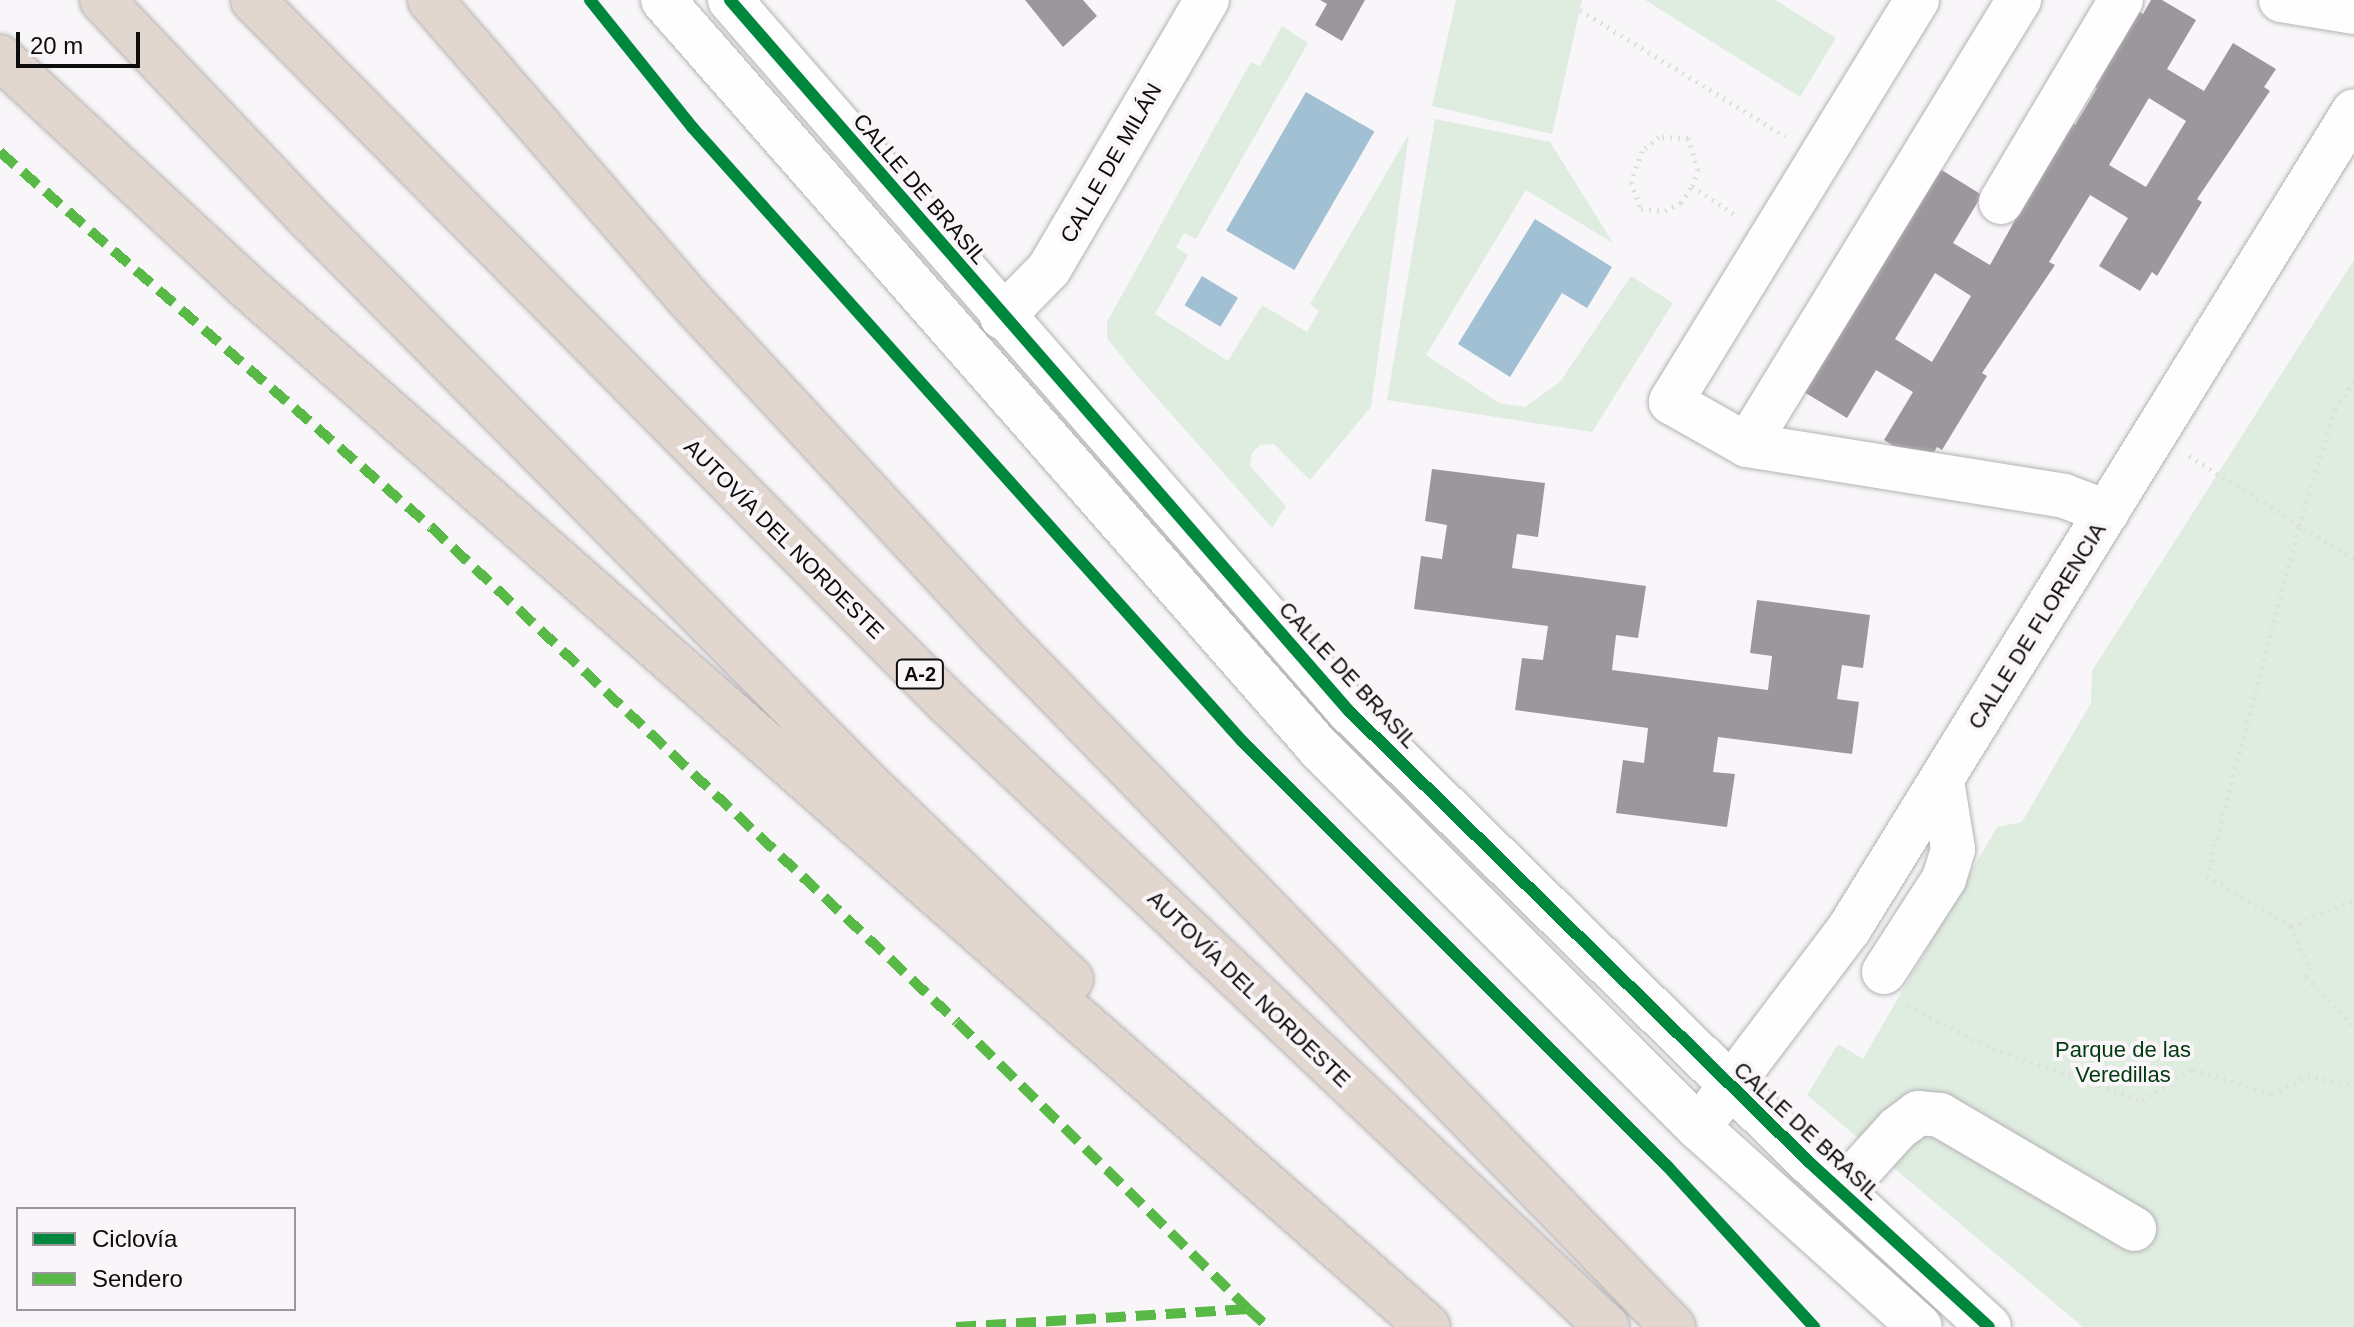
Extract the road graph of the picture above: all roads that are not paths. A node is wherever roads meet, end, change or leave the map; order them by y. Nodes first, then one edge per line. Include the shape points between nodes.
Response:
1 (102, 0) edge
2 (253, 0) edge
3 (663, 0) edge
4 (730, 0) edge
5 (1207, 0) edge
6 (1917, 0) edge
7 (2019, 0) edge
8 (2121, 0) edge
9 (2281, 0) edge
10 (431, 1) edge
11 (2354, 12) edge
12 (0, 57) edge
13 (2354, 111) edge
14 (2001, 202) dead end
15 (1002, 317) junction
16 (1747, 445) junction
17 (2107, 512) junction
18 (1942, 781) junction
19 (1890, 986) road end
20 (1730, 1086) junction
21 (1699, 1128) junction
22 (1841, 1191) junction
23 (2134, 1229) dead end
24 (1431, 1327) edge
25 (1607, 1327) edge
26 (1673, 1327) edge
27 (1920, 1327) edge
28 (1989, 1327) edge

1 - 24 highway via 311,220 867,783
2 - 25 highway, AUTOVÍA DEL NORDESTE / A-2 via 947,702
3 - 21 street via 1319,748
4 - 15 street, CALLE DE BRASIL
5 - 15 street, CALLE DE MILÁN via 1049,269
6 - 16 street via 1671,402
7 - 16 street
8 - 14 street
9 - 11 street
10 - 26 highway via 687,297 1001,636
12 - 24 highway via 245,285
13 - 17 street, CALLE DE FLORENCIA
15 - 20 street, CALLE DE BRASIL via 1349,711
16 - 17 street via 2064,496
17 - 18 street, CALLE DE FLORENCIA
18 - 19 street via 1953,849 1944,879
18 - 20 street, CALLE DE FLORENCIA via 1849,929
20 - 21 street, CALLE DE FLORENCIA
20 - 22 street, CALLE DE BRASIL
21 - 27 street
22 - 23 street via 1897,1129 1918,1113 1940,1115
22 - 28 street, CALLE DE BRASIL

